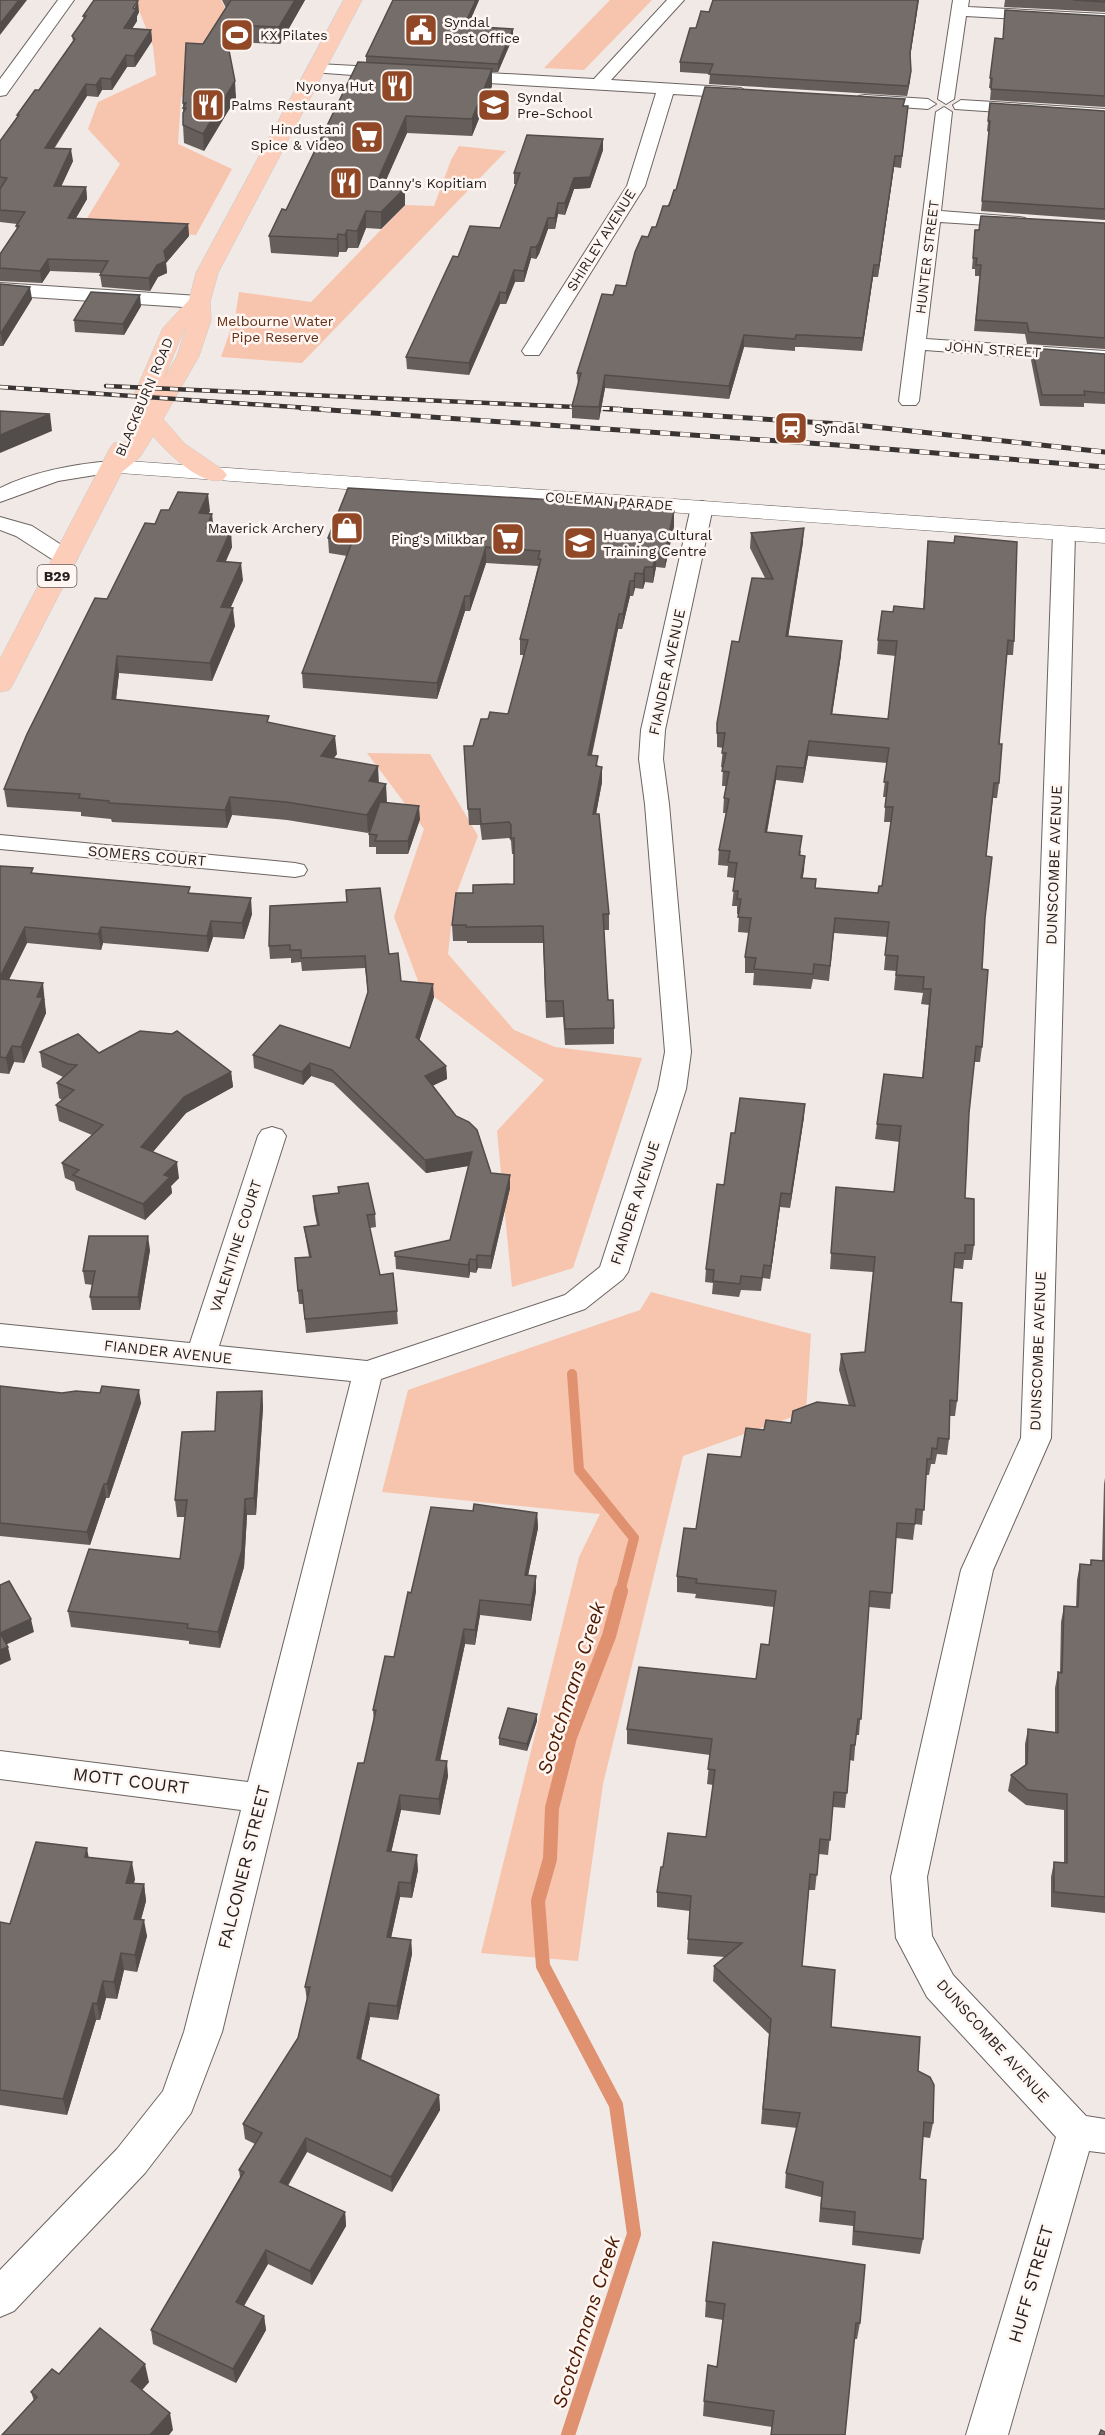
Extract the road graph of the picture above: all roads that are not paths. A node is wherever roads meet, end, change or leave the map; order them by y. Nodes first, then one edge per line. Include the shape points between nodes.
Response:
1 (66, 0) edge
2 (353, 0) edge
3 (676, 0) edge
4 (960, 5) edge
5 (1105, 19) edge
6 (318, 69) junction
7 (412, 74) edge
8 (434, 75) edge
9 (598, 85) junction
10 (666, 88) junction
11 (0, 91) edge
12 (762, 94) edge
13 (845, 99) edge
14 (945, 105) junction
15 (1105, 114) edge
16 (931, 216) junction
17 (1036, 223) edge
18 (0, 289) edge
19 (199, 302) junction
20 (916, 344) junction
21 (532, 351) dead end
22 (1105, 357) edge
23 (909, 401) dead end
24 (151, 420) junction
25 (113, 467) junction
26 (215, 475) junction
27 (0, 496) edge
28 (702, 507) junction
29 (0, 523) edge
30 (1064, 533) junction
31 (1105, 536) edge
32 (66, 558) junction
33 (0, 684) edge
34 (0, 842) edge
35 (295, 870) dead end
36 (272, 1136) dead end
37 (0, 1335) edge
38 (201, 1356) junction
39 (368, 1372) junction
40 (0, 1765) edge
41 (261, 1797) junction
42 (1090, 2134) edge
43 (0, 2298) edge
44 (987, 2435) edge

1 - 11 street
2 - 6 main road, BLACKBURN ROAD / B29
3 - 9 street
4 - 5 street
4 - 14 street, HUNTER STREET
6 - 7 street
6 - 19 main road, BLACKBURN ROAD / B29 via 207,273
8 - 9 street
9 - 10 street
10 - 12 street
10 - 21 street, SHIRLEY AVENUE via 636,186
13 - 14 street
14 - 15 street
14 - 16 street, HUNTER STREET
16 - 17 street
16 - 20 street, HUNTER STREET
18 - 19 street
19 - 24 main road, BLACKBURN ROAD / B29 via 200,320 188,356
19 - 25 main road, BLACKBURN ROAD / B29 via 174,328
20 - 22 street, JOHN STREET
20 - 23 street, HUNTER STREET
24 - 25 main road, BLACKBURN ROAD / B29 via 132,452
24 - 26 main road via 177,449
25 - 26 street, COLEMAN PARADE
25 - 27 street via 64,472 20,485
25 - 32 main road, BLACKBURN ROAD / B29
26 - 28 street, COLEMAN PARADE
28 - 30 street, COLEMAN PARADE
28 - 39 street, FIANDER AVENUE via 653,730 651,759 678,1052 672,1089 613,1272 575,1302
29 - 32 street via 24,531
30 - 31 street, COLEMAN PARADE
30 - 42 street, DUNSCOMBE AVENUE via 1036,1438 977,1570 909,1877 914,1938 940,1986
32 - 33 main road, BLACKBURN ROAD / B29
34 - 35 street, SOMERS COURT
36 - 38 street, VALENTINE COURT
37 - 38 street, FIANDER AVENUE
38 - 39 street, FIANDER AVENUE
39 - 41 street, FALCONER STREET
40 - 41 street, MOTT COURT
41 - 43 street, FALCONER STREET via 203,2032 178,2101 131,2161
42 - 44 street, HUFF STREET

